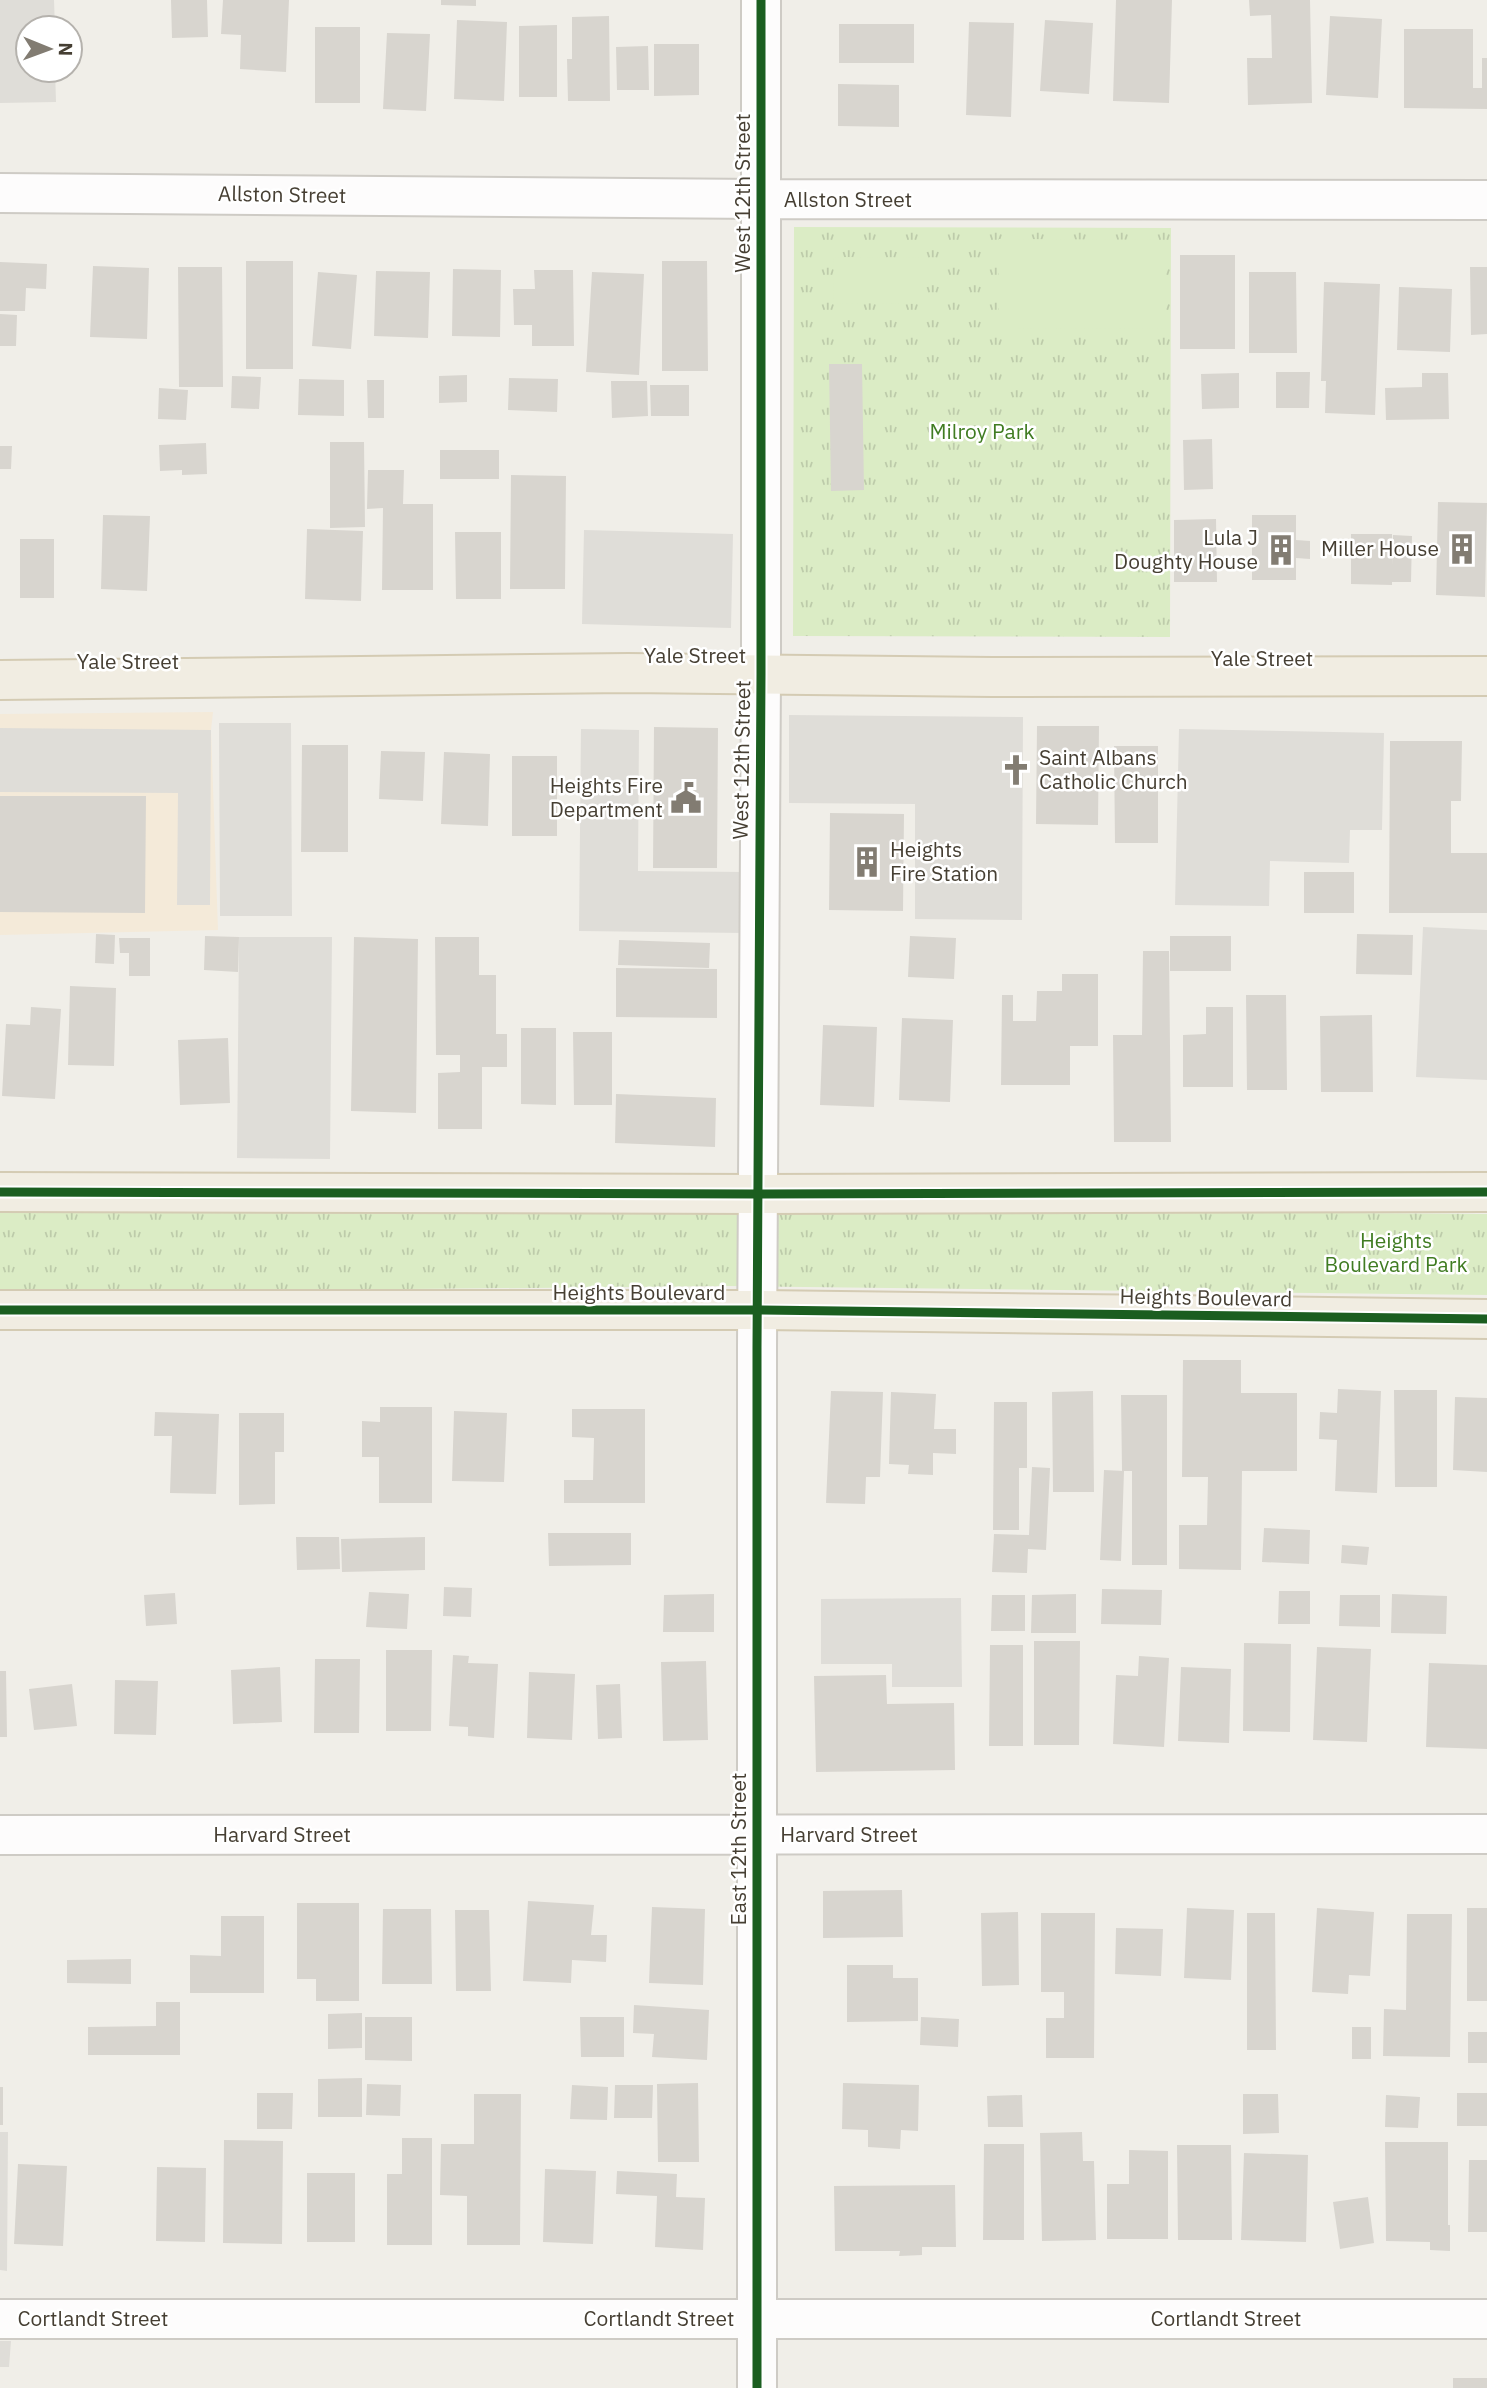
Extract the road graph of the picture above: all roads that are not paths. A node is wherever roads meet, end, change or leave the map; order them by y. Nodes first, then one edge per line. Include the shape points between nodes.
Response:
1 (761, 0) edge
2 (0, 192) edge
3 (760, 200) junction
4 (1487, 200) edge
5 (761, 674) junction
6 (1487, 676) edge
7 (0, 680) edge
8 (0, 1192) edge
9 (1487, 1192) edge
10 (757, 1194) junction
11 (0, 1310) edge
12 (757, 1310) junction
13 (1487, 1319) edge
14 (0, 1835) edge
15 (757, 1835) junction
16 (1487, 1835) edge
17 (0, 2319) edge
18 (757, 2319) junction
19 (1487, 2319) edge
20 (757, 2388) edge

1 - 3 street, West 12th Street
2 - 3 street, Allston Street
3 - 4 street, Allston Street
3 - 5 street, West 12th Street
5 - 6 main road, Yale Street
5 - 7 main road, Yale Street
5 - 10 street, West 12th Street
8 - 10 main road
9 - 10 main road
10 - 12 street, West 12th Street
11 - 12 main road, Heights Boulevard
12 - 13 main road, Heights Boulevard
12 - 15 street, East 12th Street
14 - 15 street, Harvard Street
15 - 16 street, Harvard Street
15 - 18 street, East 12th Street
17 - 18 street, Cortlandt Street
18 - 19 street, Cortlandt Street
18 - 20 street, East 12th Street

